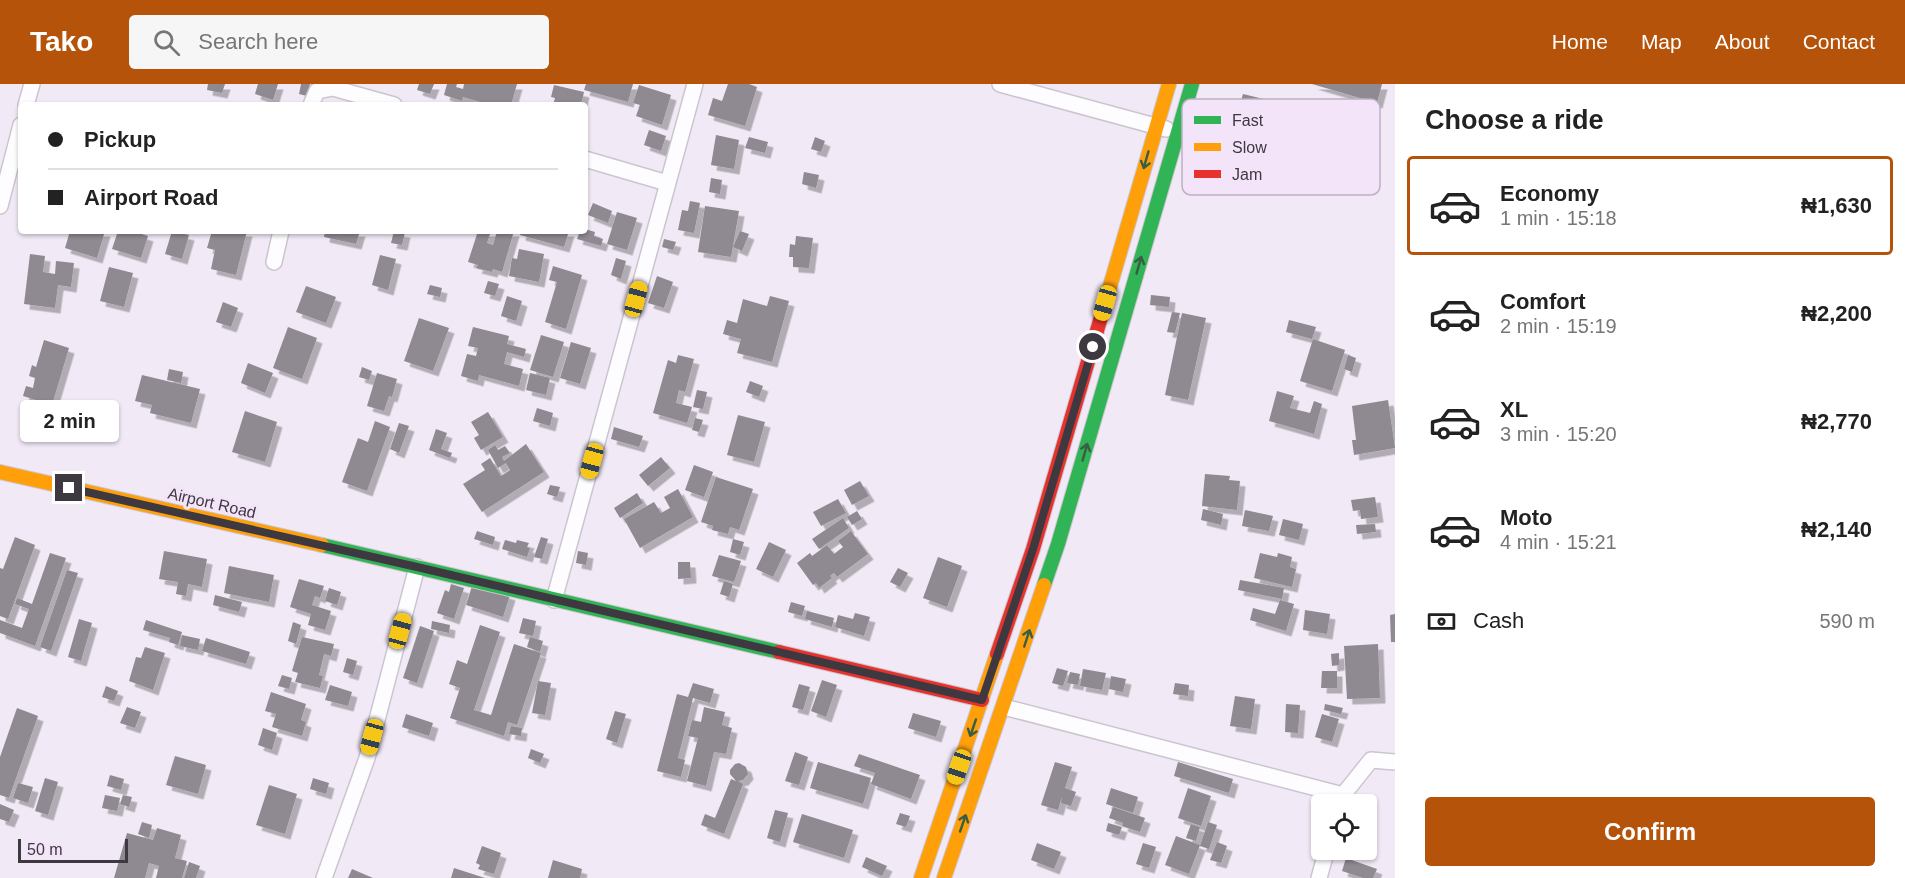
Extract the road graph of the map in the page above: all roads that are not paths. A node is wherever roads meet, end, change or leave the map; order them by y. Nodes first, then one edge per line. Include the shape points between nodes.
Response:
1 (32, 84) edge
2 (695, 84) edge
3 (1000, 84) edge
4 (1168, 84) edge
5 (1192, 84) edge
6 (1188, 99) edge
7 (27, 102) edge
8 (312, 102) edge
9 (383, 102) edge
10 (1182, 118) edge
11 (1156, 126) junction
12 (1178, 131) junction
13 (18, 137) edge
14 (588, 160) edge
15 (667, 183) junction
16 (0, 206) edge
17 (280, 234) edge
18 (274, 262) dead end
19 (0, 472) edge
20 (417, 567) junction
21 (554, 600) junction
22 (982, 700) junction
23 (1004, 707) junction
24 (1395, 762) edge
25 (1323, 794) edge
26 (1345, 794) edge
27 (1324, 860) edge
28 (324, 878) edge
29 (921, 878) edge
30 (944, 878) edge
31 (1319, 878) edge

1 - 7 street
2 - 15 street
3 - 11 street
4 - 11 street
5 - 6 street
8 - 9 street via 317,91 333,88
10 - 12 street
11 - 12 street
11 -> 22 street via 1036,538
23 -> 12 street via 1058,544
13 - 16 street
14 - 15 street
15 - 21 street
17 - 18 street
19 - 20 street, Airport Road
20 - 21 street, Airport Road
20 - 28 street via 367,758
21 - 22 street, Airport Road
22 -> 29 street
23 - 25 street
30 -> 23 street
24 - 26 street via 1371,760
27 - 31 street

